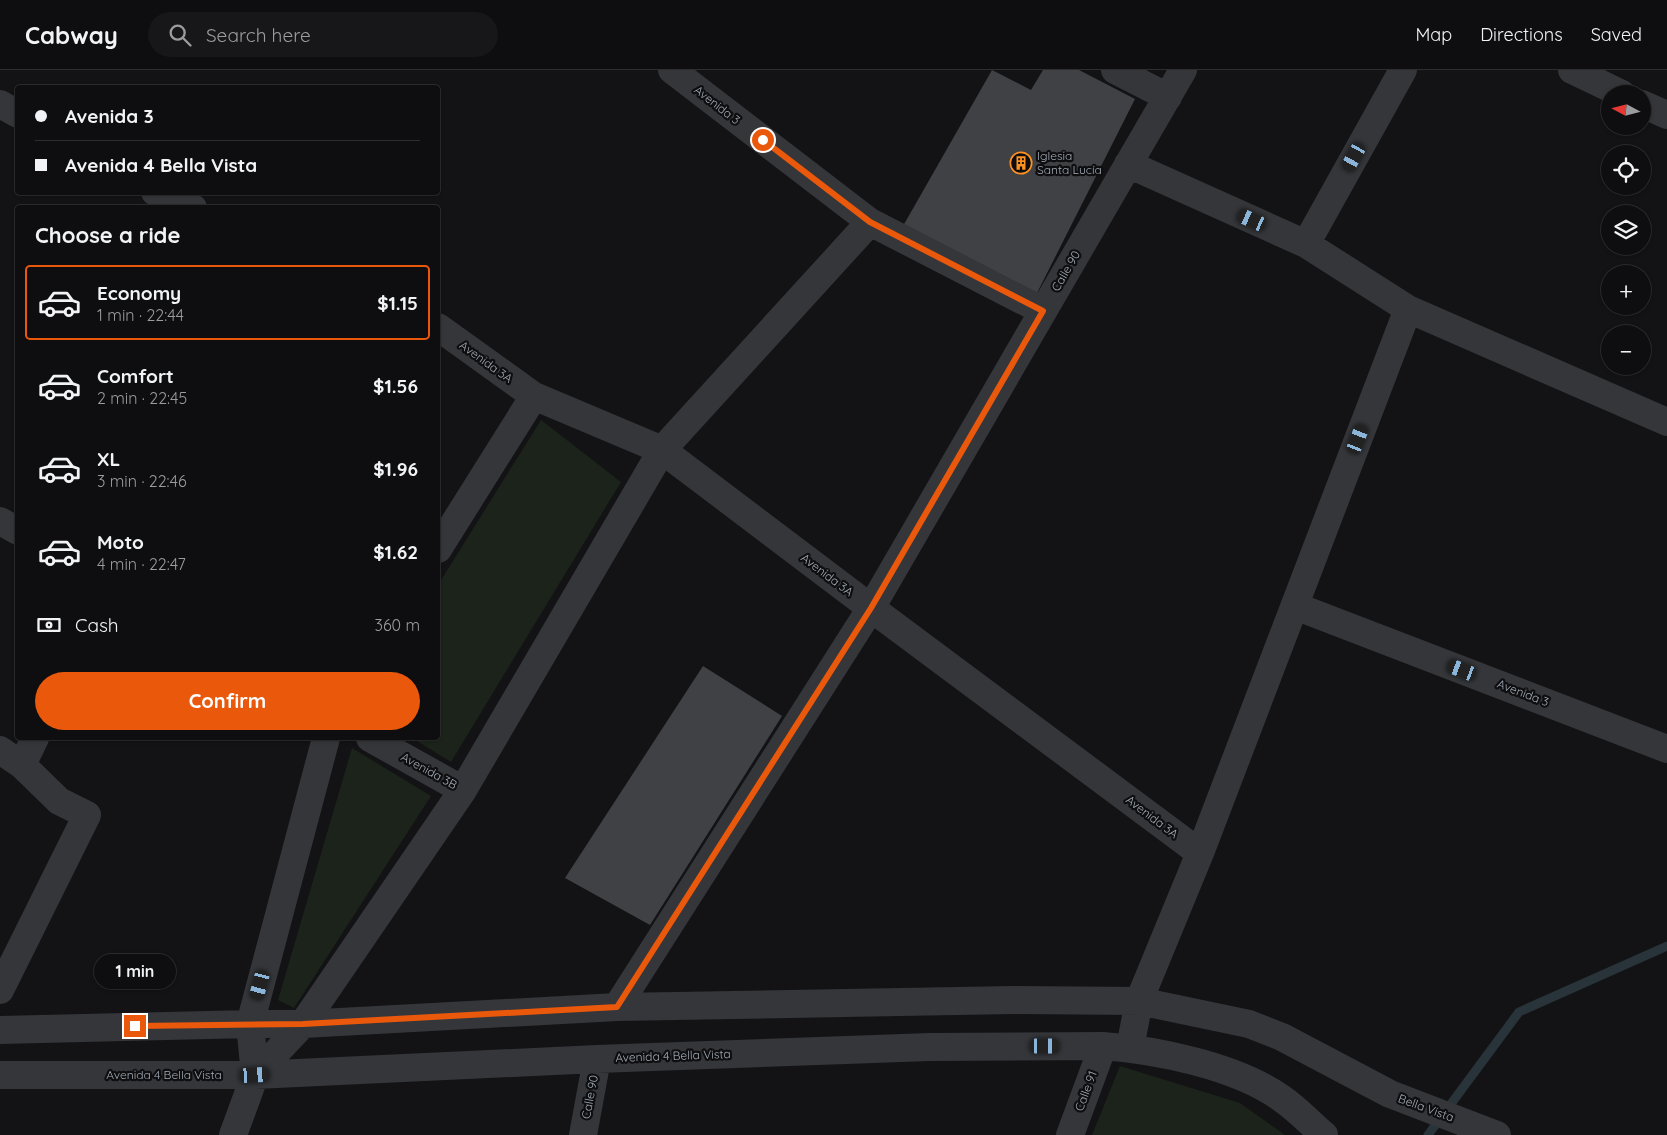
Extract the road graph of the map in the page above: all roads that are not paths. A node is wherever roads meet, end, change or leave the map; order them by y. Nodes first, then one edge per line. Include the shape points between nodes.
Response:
1 (672, 70) edge
2 (1115, 70) edge
3 (1183, 70) edge
4 (1403, 70) edge
5 (1572, 70) edge
6 (1603, 85) edge
7 (1168, 97) junction
8 (0, 104) edge
9 (1651, 108) edge
10 (15, 112) edge
11 (1667, 115) edge
12 (1128, 164) junction
13 (162, 195) edge
14 (186, 205) edge
15 (870, 222) junction
16 (1306, 244) junction
17 (1408, 309) junction
18 (1043, 311) junction
19 (440, 328) edge
20 (534, 396) junction
21 (1667, 422) edge
22 (662, 450) junction
23 (0, 521) edge
24 (15, 530) edge
25 (440, 546) edge
26 (1294, 606) junction
27 (871, 608) junction
28 (34, 740) edge
29 (325, 740) edge
30 (374, 740) edge
31 (1667, 749) edge
32 (0, 750) edge
33 (22, 765) junction
34 (462, 790) junction
35 (1200, 853) junction
36 (0, 990) edge
37 (1140, 1001) junction
38 (617, 1007) junction
39 (250, 1024) junction
40 (303, 1024) junction
41 (0, 1030) edge
42 (1103, 1046) junction
43 (1130, 1048) junction
44 (598, 1059) junction
45 (0, 1075) edge
46 (255, 1075) junction
47 (233, 1135) edge
48 (583, 1135) edge
49 (1070, 1135) edge
50 (1324, 1135) edge
51 (1497, 1135) edge

1 - 15 street, Avenida 3
2 - 7 street
3 - 7 street, Calle 90
4 - 16 street
5 - 6 street
7 - 12 street, Calle 90
8 - 10 street
9 - 11 street
12 - 16 street
12 - 18 street, Calle 90
13 - 14 street
15 - 18 street, Avenida 3
15 - 22 street
16 - 17 street
17 - 21 street
17 - 26 street
18 - 27 street, Calle 90
19 - 20 street, Avenida 3A
20 - 22 street, Avenida 3A
20 - 25 street
22 - 27 street, Avenida 3A
22 - 34 street
23 - 24 street
26 - 31 street, Avenida 3
26 - 35 street
27 - 35 street, Avenida 3A
27 - 38 street, Calle 90
28 - 33 street
29 - 39 street
30 - 34 street, Avenida 3B
32 - 33 street
33 - 36 street via 59,801 86,815
34 - 40 street
35 - 37 street
37 - 38 street
37 - 43 street
37 - 51 street, Bella Vista via 1248,1024 1282,1036 1390,1094
38 - 40 street
39 - 40 street
39 - 41 street
39 - 46 street
40 - 46 street
42 - 43 street, Avenida 4 Bella Vista
42 - 44 street, Avenida 4 Bella Vista via 930,1047
42 - 49 street, Calle 91
43 - 50 street, Avenida 4 Bella Vista via 1231,1072 1280,1097
44 - 46 street, Avenida 4 Bella Vista
44 - 48 street, Calle 90
45 - 46 street, Avenida 4 Bella Vista
46 - 47 street

